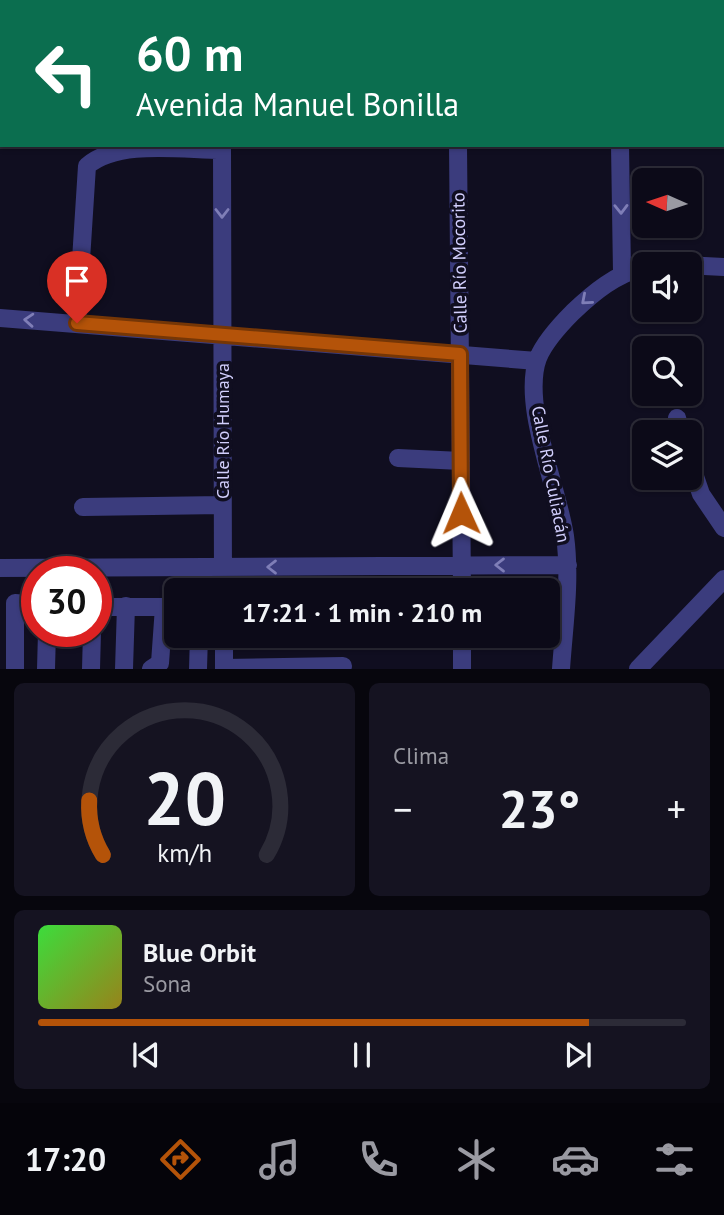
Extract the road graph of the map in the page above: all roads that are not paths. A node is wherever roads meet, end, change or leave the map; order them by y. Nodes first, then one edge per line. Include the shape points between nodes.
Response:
1 (458, 147) edge
2 (620, 147) edge
3 (222, 148) edge
4 (702, 266) edge
5 (724, 267) edge
6 (632, 270) edge
7 (622, 273) junction
8 (0, 318) edge
9 (77, 323) junction
10 (222, 336) junction
11 (460, 354) junction
12 (537, 362) junction
13 (398, 457) dead end
14 (461, 461) junction
15 (700, 490) edge
16 (222, 505) junction
17 (83, 506) dead end
18 (724, 528) edge
19 (462, 565) junction
20 (568, 565) junction
21 (222, 567) junction
22 (0, 568) edge
23 (222, 578) edge
24 (462, 578) edge
25 (724, 579) edge
26 (7, 603) edge
27 (112, 607) edge
28 (127, 607) junction
29 (164, 607) edge
30 (164, 643) edge
31 (47, 647) edge
32 (92, 647) edge
33 (198, 648) edge
34 (223, 648) edge
35 (462, 648) edge
36 (343, 666) dead end
37 (224, 668) edge
38 (15, 669) edge
39 (46, 669) edge
40 (91, 669) edge
41 (124, 669) edge
42 (151, 669) edge
43 (198, 669) edge
44 (462, 669) edge
45 (561, 669) edge
46 (638, 669) edge

1 - 11 street, Calle Río Mocorito
2 -> 7 street
3 - 9 street via 117,149 87,166
3 -> 10 street, Calle Río Humaya
4 - 5 street
6 - 7 street, Calle Río Culiacán
7 -> 12 street, Calle Río Culiacán via 568,317
9 -> 8 street
9 - 10 street
10 - 11 street
10 - 16 street, Calle Río Humaya
11 - 12 street
11 - 14 street, Calle Río Mocorito
12 - 20 street, Calle Río Culiacán via 536,413 561,514
13 - 14 street
14 - 19 street, Calle Río Mocorito
15 - 18 street
16 - 17 street
16 - 21 street, Calle Río Humaya
20 -> 19 street
19 -> 21 street
19 - 24 street, Calle Río Mocorito
20 - 45 street, Calle Río Culiacán
21 - 22 street
21 - 23 street, Calle Río Humaya
25 - 46 street
26 - 38 street
27 - 28 street
28 - 29 street
28 - 41 street
30 - 42 street via 160,663
31 - 39 street
32 - 40 street
33 - 43 street
34 - 37 street
35 - 44 street
36 - 37 street

